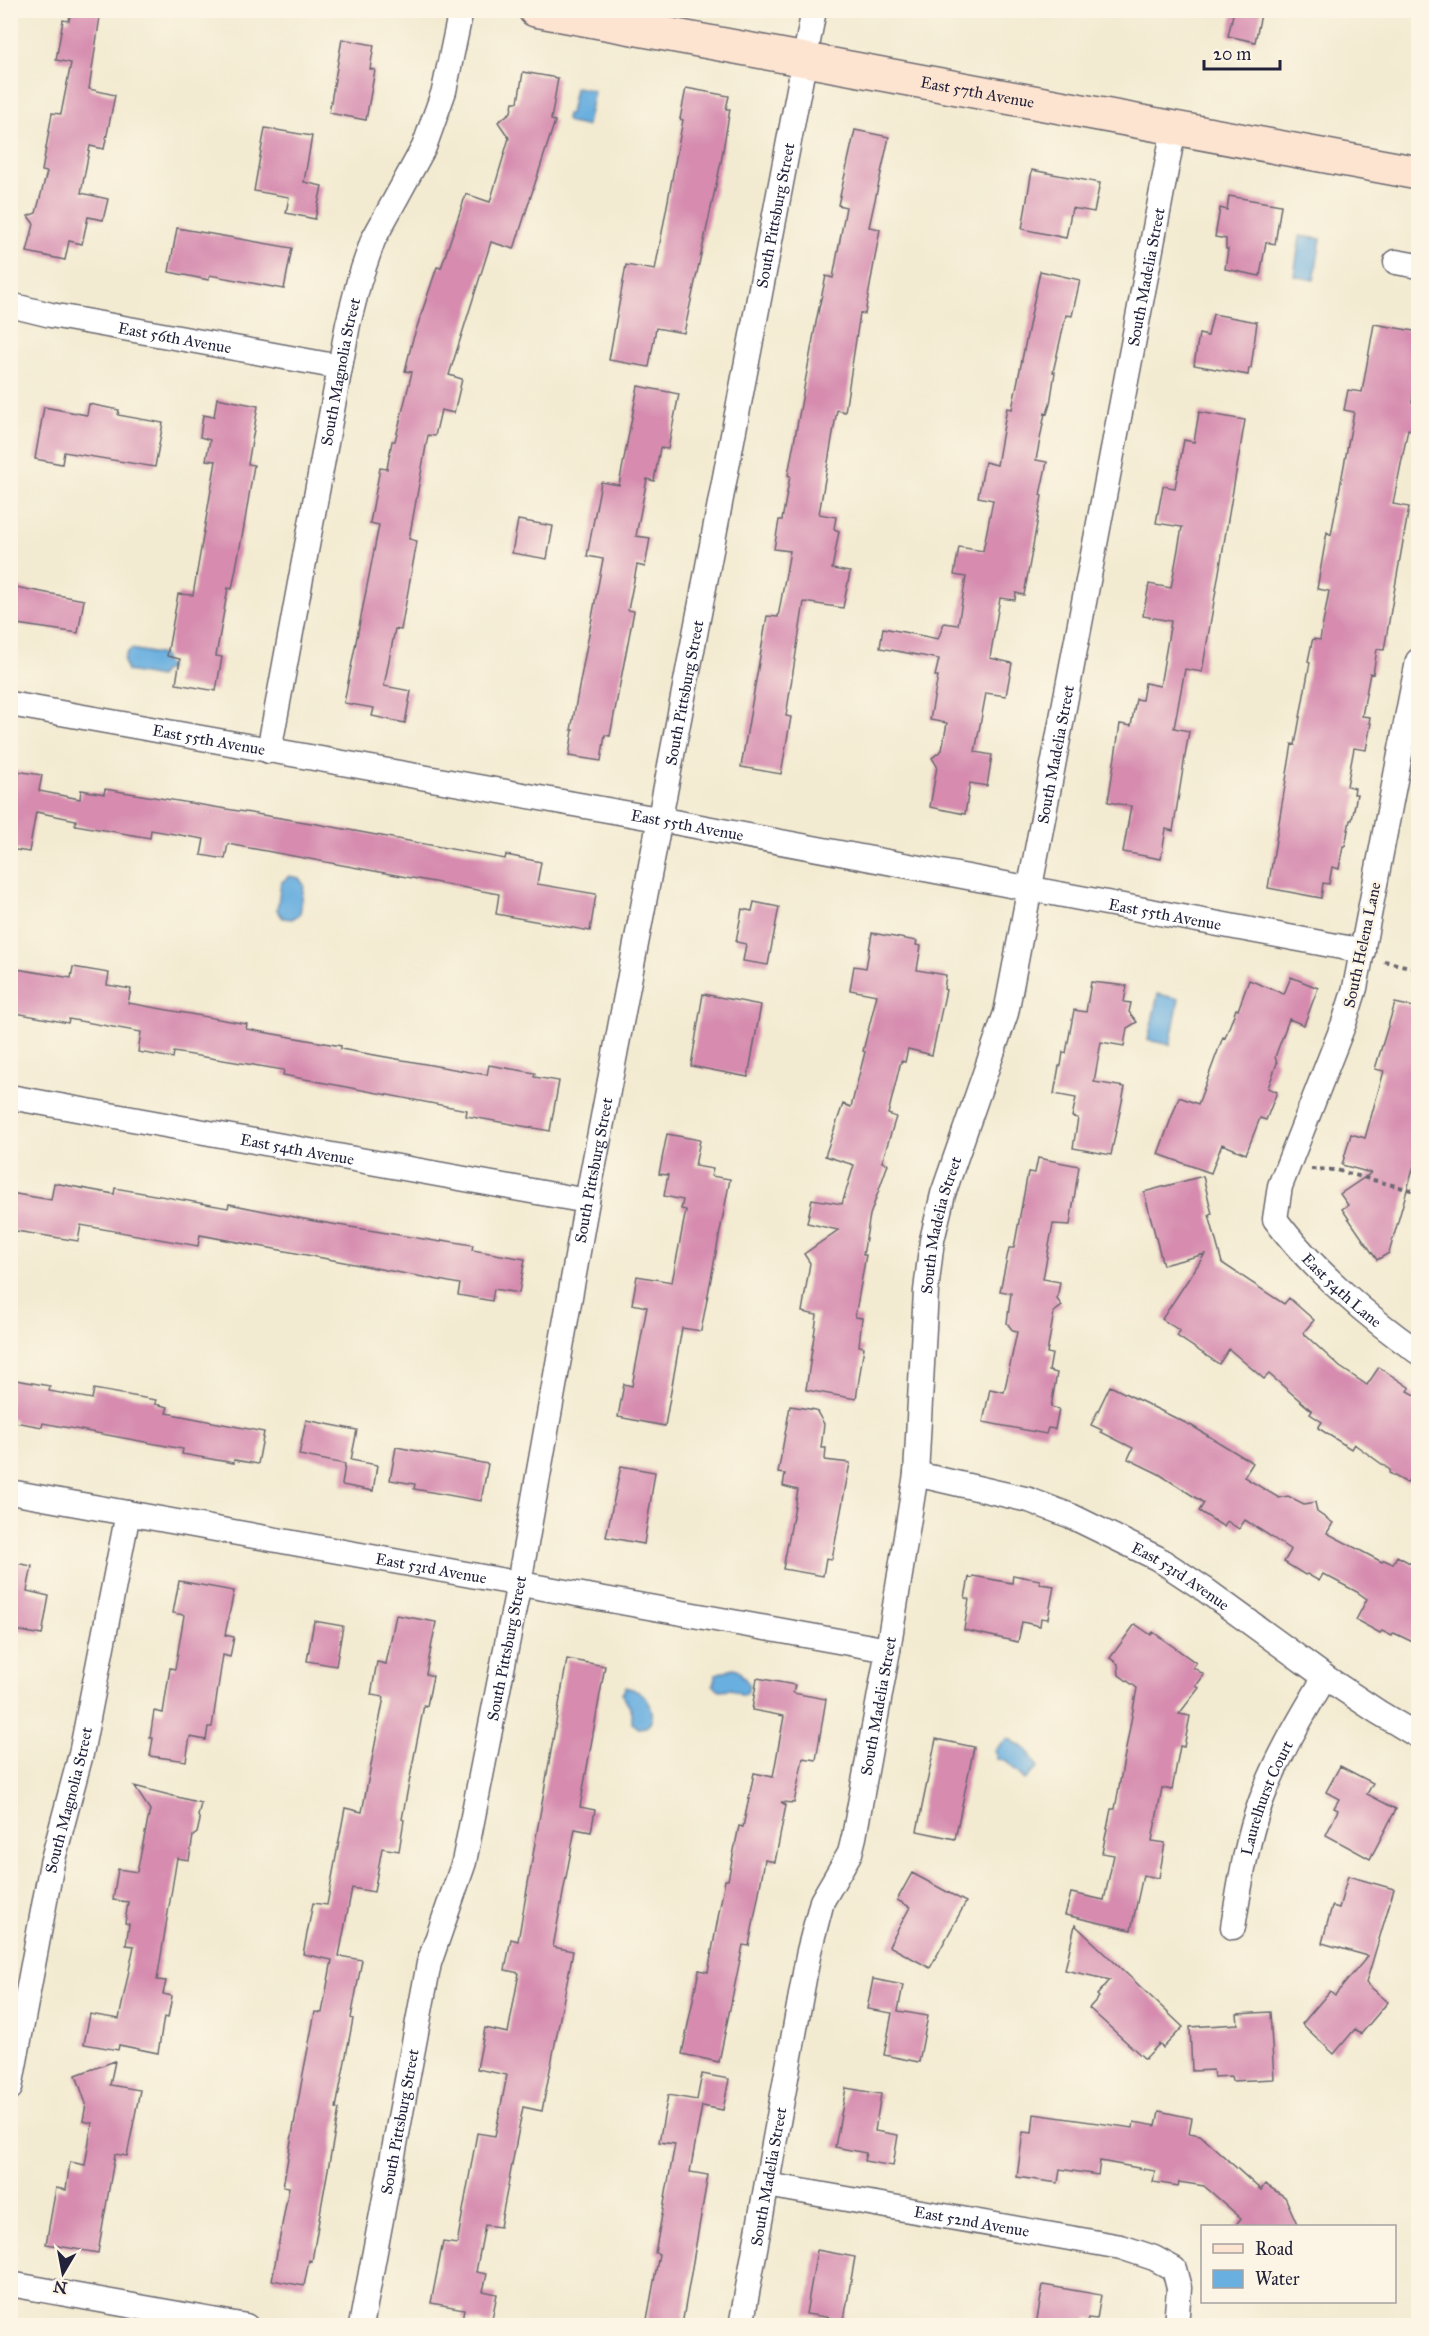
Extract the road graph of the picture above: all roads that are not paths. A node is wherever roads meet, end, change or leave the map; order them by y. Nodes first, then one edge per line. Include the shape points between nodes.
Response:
1 (461, 10) edge
2 (535, 10) edge
3 (814, 10) edge
4 (805, 60) junction
5 (1174, 128) junction
6 (1419, 173) edge
7 (10, 305) edge
8 (340, 367) junction
9 (1419, 662) edge
10 (10, 704) edge
11 (269, 751) junction
12 (1410, 752) edge
13 (658, 819) junction
14 (1029, 888) junction
15 (1372, 955) junction
16 (10, 1097) edge
17 (587, 1201) junction
18 (1275, 1219) joint
19 (1419, 1352) edge
20 (916, 1474) junction
21 (10, 1492) edge
22 (128, 1513) junction
23 (519, 1583) junction
24 (888, 1650) junction
25 (1324, 1677) junction
26 (1419, 1736) edge
27 (1233, 1927) dead end
28 (10, 2088) edge
29 (767, 2185) junction
30 (10, 2284) edge
31 (246, 2325) edge
32 (361, 2325) edge
33 (741, 2325) edge
34 (1176, 2325) edge

1 - 8 street, South Magnolia Street via 444,91 424,147 366,256
2 - 4 main road, East 57th Avenue
3 - 4 street, South Pittsburg Street
4 - 5 main road, East 57th Avenue
4 - 13 street, South Pittsburg Street
5 - 6 main road, East 57th Avenue
5 - 14 street, South Madelia Street
7 - 8 street, East 56th Avenue
8 - 11 street, South Magnolia Street
9 - 12 street, South Helena Lane
10 - 11 street, East 55th Avenue
11 - 13 street, East 55th Avenue
12 - 15 street, South Helena Lane
13 - 14 street, East 55th Avenue
13 - 17 street, South Pittsburg Street
14 - 15 street, East 55th Avenue
14 - 20 street, South Madelia Street via 1001,1034 943,1194 932,1240
15 - 18 street, South Helena Lane via 1355,988 1280,1186
16 - 17 street, East 54th Avenue
17 - 23 street, South Pittsburg Street
18 - 19 street, East 54th Lane via 1294,1246 1318,1269
20 - 24 street, South Madelia Street
20 - 25 street, East 53rd Avenue via 1029,1500 1157,1558
21 - 22 street, East 53rd Avenue
22 - 23 street, East 53rd Avenue
22 - 28 street, South Magnolia Street via 81,1754 52,1863
23 - 24 street, East 53rd Avenue
23 - 32 street, South Pittsburg Street via 464,1862 429,1963
24 - 29 street, South Madelia Street via 850,1853 818,1911
25 - 26 street, East 53rd Avenue
25 - 27 street, Laurelhurst Court via 1281,1752 1261,1801 1246,1851
29 - 33 street, South Madelia Street
29 - 34 street, East 52nd Avenue via 1121,2247 1154,2258 1174,2269 1179,2288
30 - 31 street

